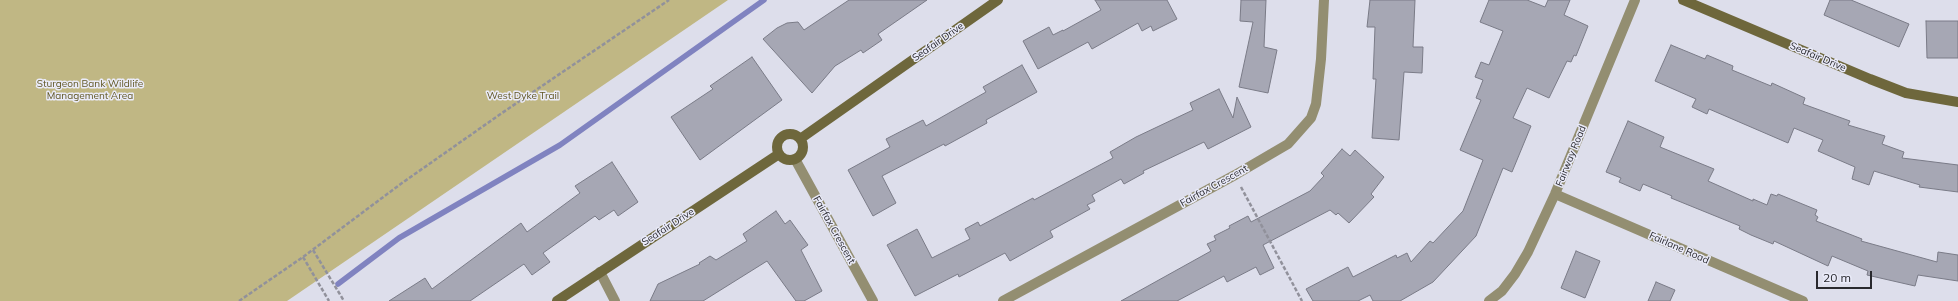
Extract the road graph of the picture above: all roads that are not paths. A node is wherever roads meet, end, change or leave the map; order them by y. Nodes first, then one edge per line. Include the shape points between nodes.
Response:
1 (998, 0) edge
2 (1324, 0) edge
3 (1635, 0) edge
4 (1683, 0) edge
5 (1958, 102) edge
6 (800, 139) junction
7 (779, 154) junction
8 (795, 159) junction
9 (1555, 194) junction
10 (600, 272) junction
11 (557, 301) edge
12 (615, 301) edge
13 (873, 301) edge
14 (1003, 301) edge
15 (1489, 301) edge
16 (1803, 301) edge

1 - 6 street, Seafair Drive
2 - 14 street, Fairfax Crescent via 1316,104 1311,118 1288,144
3 - 9 street, Fairway Road
4 - 5 street, Seafair Drive via 1906,93
6 - 7 street via 788,134 781,138 777,146
6 - 8 street via 802,150
7 - 8 street via 788,160
7 - 10 street, Seafair Drive
8 - 13 street, Fairfax Crescent
9 - 15 street, Fairway Road via 1515,274 1502,291
9 - 16 street, Fairlane Road
10 - 11 street, Seafair Drive
10 - 12 street

